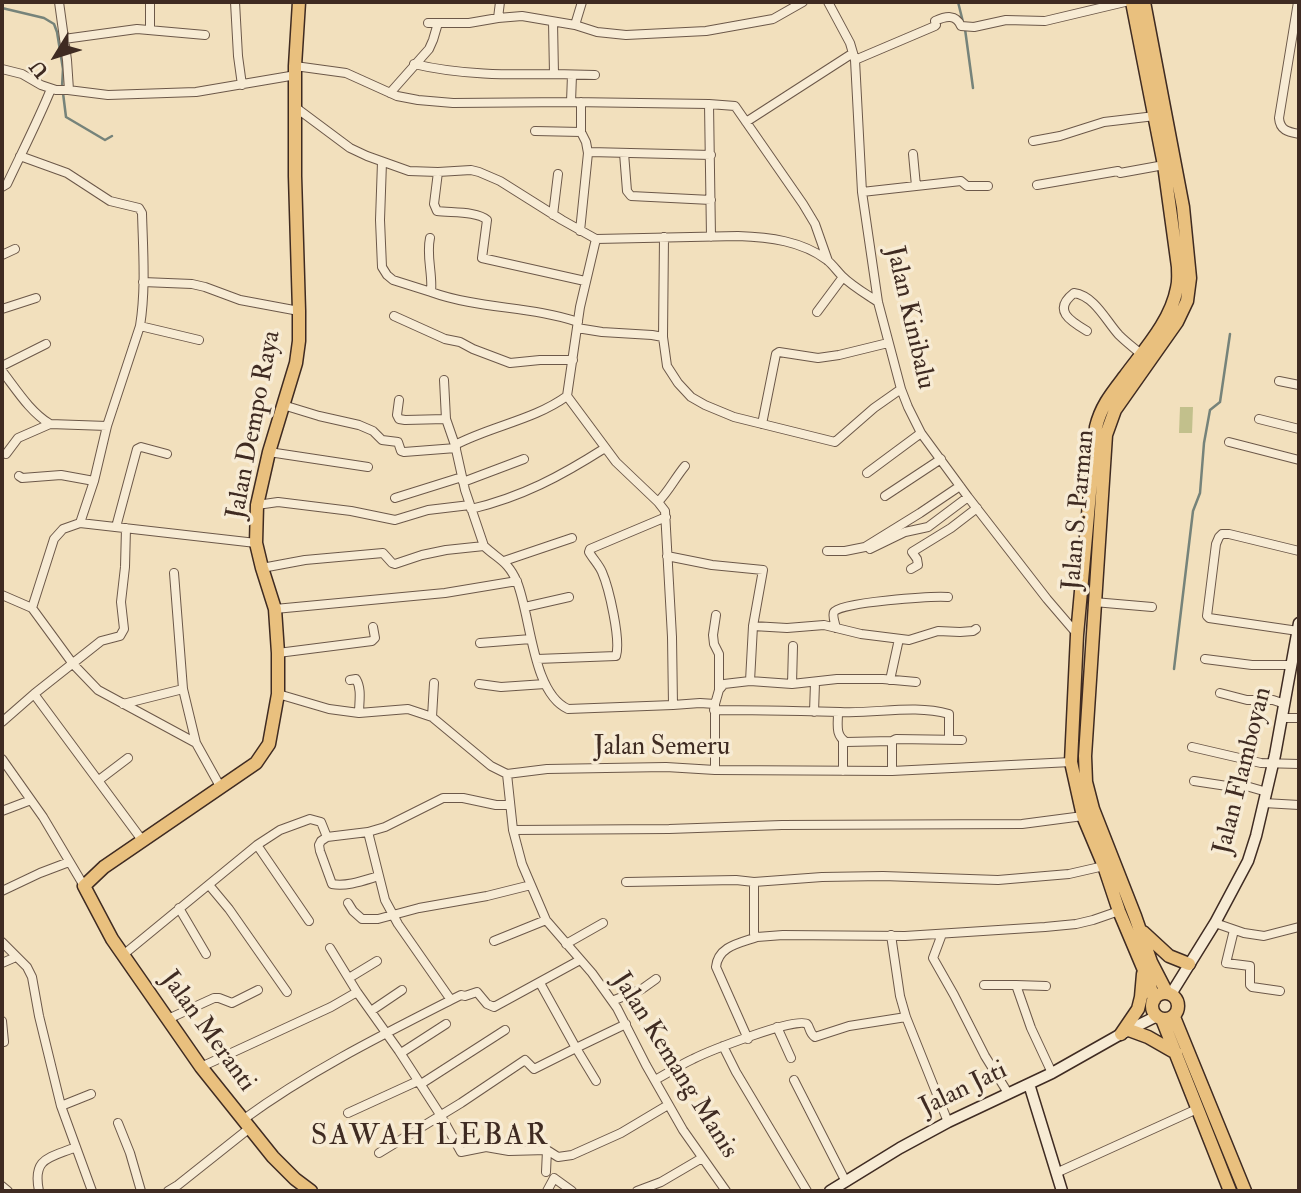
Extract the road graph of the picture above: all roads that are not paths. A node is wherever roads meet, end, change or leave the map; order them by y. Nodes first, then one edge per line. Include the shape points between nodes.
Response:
1 (59, 2) edge
2 (150, 2) edge
3 (235, 2) edge
4 (299, 2) edge
5 (500, 2) edge
6 (582, 2) edge
7 (803, 2) edge
8 (828, 2) edge
9 (1125, 2) edge
10 (1132, 2) edge
11 (1144, 2) edge
12 (1298, 2) edge
13 (498, 18) junction
14 (553, 22) junction
15 (428, 23) dead end
16 (438, 23) junction
17 (575, 25) junction
18 (1296, 25) edge
19 (150, 30) junction
20 (205, 35) dead end
21 (64, 38) junction
22 (854, 57) junction
23 (414, 64) junction
24 (2, 69) edge
25 (295, 71) junction
26 (554, 74) junction
27 (572, 75) junction
28 (595, 75) dead end
29 (242, 85) junction
30 (54, 90) junction
31 (68, 90) junction
32 (390, 93) junction
33 (571, 102) junction
34 (582, 103) junction
35 (709, 104) junction
36 (295, 107) junction
37 (1157, 108) junction
38 (746, 122) junction
39 (535, 131) dead end
40 (581, 132) junction
41 (1299, 134) edge
42 (1033, 141) dead end
43 (588, 153) junction
44 (624, 153) junction
45 (913, 154) dead end
46 (20, 156) junction
47 (710, 156) junction
48 (382, 162) junction
49 (1164, 165) junction
50 (439, 172) junction
51 (558, 174) dead end
52 (1037, 185) dead end
53 (916, 186) junction
54 (988, 186) dead end
55 (2, 187) edge
56 (862, 192) junction
57 (711, 200) junction
58 (553, 215) junction
59 (580, 231) junction
60 (664, 237) junction
61 (711, 237) junction
62 (430, 238) dead end
63 (596, 239) junction
64 (15, 249) dead end
65 (2, 255) edge
66 (828, 261) junction
67 (843, 278) junction
68 (585, 281) junction
69 (143, 282) junction
70 (431, 292) junction
71 (36, 298) dead end
72 (878, 302) junction
73 (2, 309) edge
74 (299, 311) junction
75 (817, 312) dead end
76 (394, 316) dead end
77 (578, 325) junction
78 (140, 326) junction
79 (1087, 331) dead end
80 (663, 337) junction
81 (199, 340) dead end
82 (888, 343) junction
83 (46, 344) dead end
84 (1141, 354) junction
85 (573, 360) junction
86 (2, 369) edge
87 (444, 380) dead end
88 (1279, 381) dead end
89 (1299, 385) edge
90 (901, 389) junction
91 (567, 396) junction
92 (399, 400) dead end
93 (283, 405) junction
94 (446, 419) junction
95 (1259, 419) dead end
96 (50, 424) junction
97 (762, 424) junction
98 (107, 426) junction
99 (1299, 429) edge
100 (921, 433) junction
101 (1229, 442) dead end
102 (455, 447) junction
103 (605, 448) junction
104 (269, 452) junction
105 (6, 454) dead end
106 (167, 454) dead end
107 (524, 459) dead end
108 (941, 459) junction
109 (1299, 460) edge
110 (368, 467) dead end
111 (685, 467) dead end
112 (866, 473) dead end
113 (19, 476) dead end
114 (463, 479) junction
115 (94, 481) junction
116 (960, 486) junction
117 (885, 496) dead end
118 (968, 497) junction
119 (396, 498) dead end
120 (658, 502) junction
121 (257, 505) junction
122 (470, 507) junction
123 (977, 508) junction
124 (666, 517) junction
125 (80, 523) junction
126 (116, 527) junction
127 (126, 528) junction
128 (572, 538) dead end
129 (257, 543) junction
130 (484, 546) junction
131 (856, 549) junction
132 (827, 551) dead end
133 (1299, 551) edge
134 (667, 555) junction
135 (504, 561) junction
136 (262, 568) junction
137 (911, 569) dead end
138 (174, 573) dead end
139 (517, 581) junction
140 (2, 594) edge
141 (569, 597) dead end
142 (948, 597) dead end
143 (1094, 602) junction
144 (525, 607) junction
145 (1152, 607) dead end
146 (32, 608) junction
147 (275, 609) junction
148 (716, 615) dead end
149 (753, 626) junction
150 (373, 627) dead end
151 (1298, 627) edge
152 (836, 628) junction
153 (976, 629) dead end
154 (1077, 635) junction
155 (531, 639) junction
156 (899, 639) junction
157 (480, 643) dead end
158 (793, 646) dead end
159 (278, 653) junction
160 (537, 659) junction
161 (1205, 659) dead end
162 (73, 664) junction
163 (1294, 672) edge
164 (350, 680) dead end
165 (890, 680) junction
166 (750, 681) junction
167 (916, 682) dead end
168 (434, 683) dead end
169 (815, 683) junction
170 (479, 684) dead end
171 (545, 684) junction
172 (792, 684) junction
173 (183, 689) junction
174 (719, 690) junction
175 (1220, 693) dead end
176 (34, 694) junction
177 (278, 694) junction
178 (123, 704) junction
179 (1285, 704) junction
180 (673, 705) junction
181 (715, 707) junction
182 (814, 712) junction
183 (359, 713) junction
184 (838, 713) junction
185 (432, 717) junction
186 (1283, 718) junction
187 (1299, 718) edge
188 (2, 722) edge
189 (843, 740) junction
190 (949, 740) junction
191 (962, 740) dead end
192 (892, 741) junction
193 (196, 743) junction
194 (1192, 747) dead end
195 (128, 758) dead end
196 (2, 759) edge
197 (1070, 762) junction
198 (1273, 764) junction
199 (1299, 764) edge
200 (715, 770) junction
201 (843, 771) junction
202 (892, 771) junction
203 (507, 774) junction
204 (99, 780) junction
205 (1194, 781) dead end
206 (221, 788) junction
207 (1265, 798) junction
208 (31, 800) junction
209 (509, 805) junction
210 (1299, 805) edge
211 (2, 811) edge
212 (1083, 816) junction
213 (513, 830) junction
214 (368, 832) junction
215 (327, 837) junction
216 (142, 840) junction
217 (257, 845) junction
218 (69, 862) junction
219 (1104, 866) junction
220 (379, 876) junction
221 (626, 882) dead end
222 (754, 882) junction
223 (209, 885) junction
224 (531, 885) junction
225 (85, 886) junction
226 (2, 891) edge
227 (348, 903) dead end
228 (180, 908) junction
229 (1119, 911) junction
230 (393, 914) junction
231 (546, 920) junction
232 (309, 921) dead end
233 (603, 923) dead end
234 (1215, 923) junction
235 (1299, 927) edge
236 (1140, 929) junction
237 (1234, 930) junction
238 (942, 934) junction
239 (891, 935) junction
240 (757, 937) junction
241 (495, 941) dead end
242 (2, 942) edge
243 (566, 944) junction
244 (330, 948) dead end
245 (205, 954) dead end
246 (123, 955) junction
247 (16, 957) junction
248 (580, 960) junction
249 (377, 961) dead end
250 (2, 963) edge
251 (1189, 964) junction
252 (1143, 970) junction
253 (349, 978) junction
254 (656, 979) dead end
255 (540, 983) junction
256 (984, 985) dead end
257 (1016, 985) junction
258 (1046, 986) dead end
259 (258, 990) dead end
260 (402, 990) dead end
261 (1280, 991) dead end
262 (287, 992) dead end
263 (357, 992) junction
264 (1169, 993) junction
265 (451, 1000) junction
266 (1154, 1000) junction
267 (612, 1001) junction
268 (371, 1011) junction
269 (906, 1017) junction
270 (1164, 1018) junction
271 (167, 1019) junction
272 (2, 1021) edge
273 (446, 1024) dead end
274 (626, 1024) junction
275 (776, 1027) junction
276 (505, 1030) dead end
277 (387, 1032) junction
278 (1125, 1032) junction
279 (748, 1039) junction
280 (4, 1042) dead end
281 (723, 1046) junction
282 (576, 1048) junction
283 (401, 1053) junction
284 (791, 1058) dead end
285 (1179, 1059) junction
286 (201, 1067) junction
287 (1052, 1073) junction
288 (655, 1080) junction
289 (794, 1080) dead end
290 (596, 1081) dead end
291 (419, 1083) junction
292 (1029, 1084) junction
293 (1008, 1093) junction
294 (91, 1094) dead end
295 (668, 1105) junction
296 (61, 1106) junction
297 (1197, 1109) junction
298 (348, 1113) dead end
299 (441, 1116) junction
300 (948, 1122) junction
301 (118, 1123) dead end
302 (247, 1123) junction
303 (76, 1147) junction
304 (547, 1150) junction
305 (379, 1153) dead end
306 (702, 1158) junction
307 (545, 1172) dead end
308 (1056, 1173) junction
309 (846, 1182) junction
310 (2, 1186) edge
311 (178, 1188) edge
312 (8, 1191) edge
313 (39, 1191) edge
314 (92, 1191) edge
315 (141, 1191) edge
316 (167, 1191) edge
317 (311, 1191) edge
318 (547, 1191) edge
319 (572, 1191) edge
320 (637, 1191) edge
321 (726, 1191) edge
322 (807, 1191) edge
323 (830, 1191) edge
324 (1061, 1191) edge
325 (1230, 1191) edge
326 (1245, 1191) edge

1 - 21 street
2 - 19 street
3 - 29 street
4 - 25 main road, Jalan Dempo Raya
5 - 13 street
6 - 17 street
7 - 17 street via 773,19 706,31 626,35
8 - 22 street, Jalan Kinibalu
9 - 22 street via 1045,21 1006,20 974,27 963,26 951,16
10 - 37 main road
11 - 37 main road, Jalan S. Parman
12 - 18 street
13 - 14 street via 522,16
13 - 16 street
14 - 17 street
14 - 26 street
15 - 16 street
16 - 23 street via 432,44
18 - 41 street via 1279,118 1284,130
19 - 20 street
19 - 21 street
21 - 31 street
22 - 38 street
22 - 56 street, Jalan Kinibalu
23 - 26 street via 497,75
23 - 32 street
24 - 30 street
25 - 29 street
25 - 32 street via 346,73
25 - 36 main road, Jalan Dempo Raya
26 - 27 street
27 - 28 street
27 - 33 street
29 - 31 street via 126,95
30 - 31 street
30 - 46 street
32 - 33 street via 453,103
33 - 34 street
34 - 35 street
34 - 40 street
35 - 38 street via 734,106
35 - 47 street
36 - 48 street via 350,148
36 - 74 main road, Jalan Dempo Raya
37 - 42 street
37 - 49 main road, Jalan S. Parman
37 - 143 main road, Jalan S. Parman via 1183,207 1190,278 1187,301 1177,322 1115,410 1106,435
38 - 66 street via 815,224
39 - 40 street
40 - 43 street
43 - 44 street
43 - 59 street
44 - 47 street
44 - 57 street via 631,196
45 - 53 street
46 - 55 street
46 - 69 street via 67,173 110,201 141,211
47 - 57 street
48 - 50 street via 409,171
48 - 70 street via 382,267 393,280
49 - 52 street
49 - 84 main road, Jalan S. Parman via 1177,290 1166,317
50 - 58 street via 479,172
50 - 68 street via 437,211 487,220 482,258
51 - 58 street
53 - 54 street via 961,181 967,186
53 - 56 street
56 - 72 street, Jalan Kinibalu
57 - 61 street
58 - 59 street
59 - 63 street
60 - 61 street
60 - 63 street
60 - 80 street
61 - 66 street via 778,239
62 - 70 street
63 - 68 street
64 - 65 street
66 - 67 street
67 - 72 street
67 - 75 street
68 - 77 street
69 - 74 street via 192,284 240,300
69 - 78 street
70 - 77 street via 557,315
71 - 73 street
72 - 82 street, Jalan Kinibalu
74 - 93 main road, Jalan Dempo Raya via 296,363
76 - 85 street via 507,363
77 - 80 street
77 - 85 street
78 - 81 street
78 - 98 street
79 - 84 street via 1064,312 1074,293 1083,294
80 - 97 street via 667,366 691,397
82 - 90 street, Jalan Kinibalu
82 - 97 street via 818,358 779,352
83 - 86 street
84 - 154 main road, Jalan S. Parman via 1098,419
85 - 91 street
86 - 96 street via 25,402
87 - 94 street
88 - 89 street
90 - 97 street via 835,442
90 - 100 street, Jalan Kinibalu
91 - 102 street
91 - 103 street
92 - 94 street via 399,419
93 - 102 street via 359,425 382,440 398,442 404,452
93 - 104 main road, Jalan Dempo Raya
94 - 102 street
95 - 99 street
96 - 98 street
96 - 105 street via 18,438
98 - 115 street
100 - 108 street, Jalan Kinibalu
100 - 112 street
101 - 109 street
102 - 114 street
103 - 120 street
103 - 122 street via 553,479 499,502
104 - 110 street
104 - 121 main road, Jalan Dempo Raya
106 - 126 street via 137,449
107 - 114 street
108 - 116 street, Jalan Kinibalu
108 - 117 street
111 - 120 street
113 - 115 street via 61,475
114 - 119 street
114 - 122 street
115 - 125 street
116 - 118 street, Jalan Kinibalu
116 - 131 street
118 - 123 street, Jalan Kinibalu
118 - 131 street via 928,527 905,531 874,548
120 - 124 street
121 - 122 street via 278,502 395,520 428,510
121 - 129 main road, Jalan Dempo Raya
122 - 130 street
123 - 137 street via 912,552 918,565
123 - 154 street, Jalan Kinibalu
124 - 134 street
124 - 160 street via 590,549 611,603 616,656
125 - 126 street
125 - 146 street via 60,531 54,539
126 - 127 street
127 - 129 street
127 - 162 street via 121,602 124,629 120,636 101,641
128 - 135 street
129 - 136 main road, Jalan Dempo Raya
130 - 135 street
130 - 136 street via 395,564 383,553
131 - 132 street
133 - 151 street via 1222,534 1216,544 1207,616
134 - 149 street via 763,570
134 - 180 street
135 - 139 street
136 - 147 main road, Jalan Dempo Raya
138 - 173 street
139 - 144 street
139 - 147 street via 444,593
140 - 146 street
141 - 144 street
142 - 152 street via 837,608 833,616
143 - 145 street
143 - 236 main road, Jalan S. Parman via 1086,782
144 - 155 street
146 - 162 street
147 - 159 main road, Jalan Dempo Raya
148 - 174 street via 713,635 719,654
149 - 152 street
149 - 166 street
150 - 159 street via 372,641
151 - 163 street, Jalan Flamboyan
152 - 156 street
153 - 156 street
154 - 197 main road, Jalan S. Parman
155 - 157 street
155 - 160 street
156 - 165 street
158 - 172 street
159 - 177 main road, Jalan Dempo Raya
160 - 171 street
161 - 163 street
162 - 176 street
162 - 178 street via 98,690
163 - 179 street, Jalan Flamboyan
164 - 183 street via 358,681
165 - 167 street
165 - 169 street
166 - 172 street
166 - 174 street via 724,684
168 - 185 street
169 - 172 street
169 - 182 street
170 - 171 street
171 - 180 street via 551,696 568,709
173 - 178 street
173 - 193 street
174 - 181 street
175 - 179 street
176 - 188 street
176 - 204 street
177 - 183 street
177 - 206 main road, Jalan Dempo Raya via 267,750
178 - 193 street
179 - 186 street, Jalan Flamboyan
180 - 181 street
181 - 182 street
181 - 200 street
182 - 184 street
183 - 185 street via 414,710
184 - 189 street via 837,733
184 - 190 street via 939,711 949,714
185 - 203 street
186 - 187 street
186 - 198 street, Jalan Flamboyan
189 - 192 street
189 - 201 street
190 - 191 street
190 - 192 street
192 - 202 street
193 - 206 street
194 - 198 street
195 - 204 street
196 - 208 street
197 - 202 street, Jalan Semeru
197 - 212 main road, Jalan S. Parman
198 - 199 street
198 - 207 street, Jalan Flamboyan
200 - 201 street, Jalan Semeru
200 - 203 street, Jalan Semeru via 582,768
201 - 202 street, Jalan Semeru
203 - 209 street, Jalan Kemang Manis
204 - 216 street
205 - 207 street via 1227,786 1232,782
206 - 216 main road, Jalan Dempo Raya
207 - 210 street
207 - 234 street, Jalan Flamboyan via 1248,861
208 - 211 street
208 - 218 street
209 - 213 street, Jalan Kemang Manis
209 - 214 street via 443,797
212 - 213 street via 1022,824
212 - 219 main road, Jalan S. Parman
213 - 224 street, Jalan Kemang Manis
214 - 215 street
214 - 220 street
215 - 217 street via 321,822 310,819
215 - 220 street via 319,848 332,884
216 - 225 main road, Jalan Dempo Raya
217 - 223 street
217 - 232 street
218 - 225 street
218 - 226 street
219 - 222 street via 998,880 883,876
219 - 229 main road, Jalan S. Parman
220 - 230 street
221 - 222 street
222 - 240 street
223 - 228 street
223 - 262 street
224 - 230 street
224 - 231 street, Jalan Kemang Manis
225 - 246 main road, Jalan Meranti
227 - 230 street via 362,919
228 - 245 street
228 - 246 street
229 - 238 street via 1076,924
229 - 252 main road, Jalan S. Parman
230 - 265 street
231 - 241 street
231 - 243 street, Jalan Kemang Manis
233 - 243 street
234 - 237 street
234 - 251 street, Jalan Flamboyan
235 - 237 street via 1264,936
236 - 251 main road via 1169,956
236 - 264 main road, Jalan S. Parman via 1151,962
237 - 261 street via 1226,963 1250,966 1252,987
238 - 239 street
238 - 293 street via 933,958
239 - 240 street
239 - 269 street
240 - 279 street via 722,952 716,967
242 - 247 street
243 - 248 street, Jalan Kemang Manis
244 - 253 street
246 - 271 main road, Jalan Meranti
247 - 250 street
247 - 296 street via 32,977
248 - 255 street
248 - 267 street, Jalan Kemang Manis
249 - 253 street
251 - 264 street, Jalan Flamboyan
252 - 266 main road, Jalan S. Parman
252 - 278 main road via 1138,1009
253 - 263 street
254 - 267 street
255 - 265 street via 495,1007 477,992
255 - 282 street
256 - 257 street
257 - 258 street
257 - 287 street
259 - 271 street via 232,1003 212,999
260 - 268 street
263 - 268 street
263 - 286 street
264 - 266 main road
264 - 270 main road via 1179,1004 1177,1013
265 - 277 street
266 - 270 main road via 1152,1007
267 - 274 street, Jalan Kemang Manis
268 - 277 street
269 - 275 street via 815,1037 804,1023
269 - 300 street
270 - 278 street, Jalan Jati
270 - 285 main road
270 - 326 main road
271 - 286 main road, Jalan Meranti
272 - 280 street
273 - 283 street
274 - 282 street
274 - 288 street, Jalan Kemang Manis
275 - 279 street
275 - 284 street
276 - 291 street
277 - 283 street
277 - 302 street via 281,1093
278 - 285 main road via 1148,1037
278 - 287 street, Jalan Jati
279 - 281 street
281 - 288 street
281 - 322 street
282 - 290 street
282 - 299 street via 534,1069 525,1060
283 - 291 street
285 - 297 main road
286 - 302 main road, Jalan Meranti
287 - 292 street, Jalan Jati
288 - 295 street, Jalan Kemang Manis
289 - 309 street
291 - 298 street
291 - 299 street
292 - 293 street, Jalan Jati
292 - 308 street
293 - 300 street, Jalan Jati
294 - 296 street
295 - 304 street via 572,1156 558,1157
295 - 306 street, Jalan Kemang Manis
296 - 303 street
297 - 308 street
297 - 325 main road
299 - 304 street via 461,1152 486,1147
299 - 305 street
300 - 309 street, Jalan Jati
301 - 315 street
302 - 311 street
302 - 317 main road, Jalan Meranti via 284,1169
303 - 313 street via 40,1165
303 - 314 street
304 - 307 street
306 - 320 street
306 - 321 street, Jalan Kemang Manis
308 - 324 street
309 - 323 street, Jalan Jati
310 - 312 street
311 - 316 street
318 - 319 street via 554,1178

